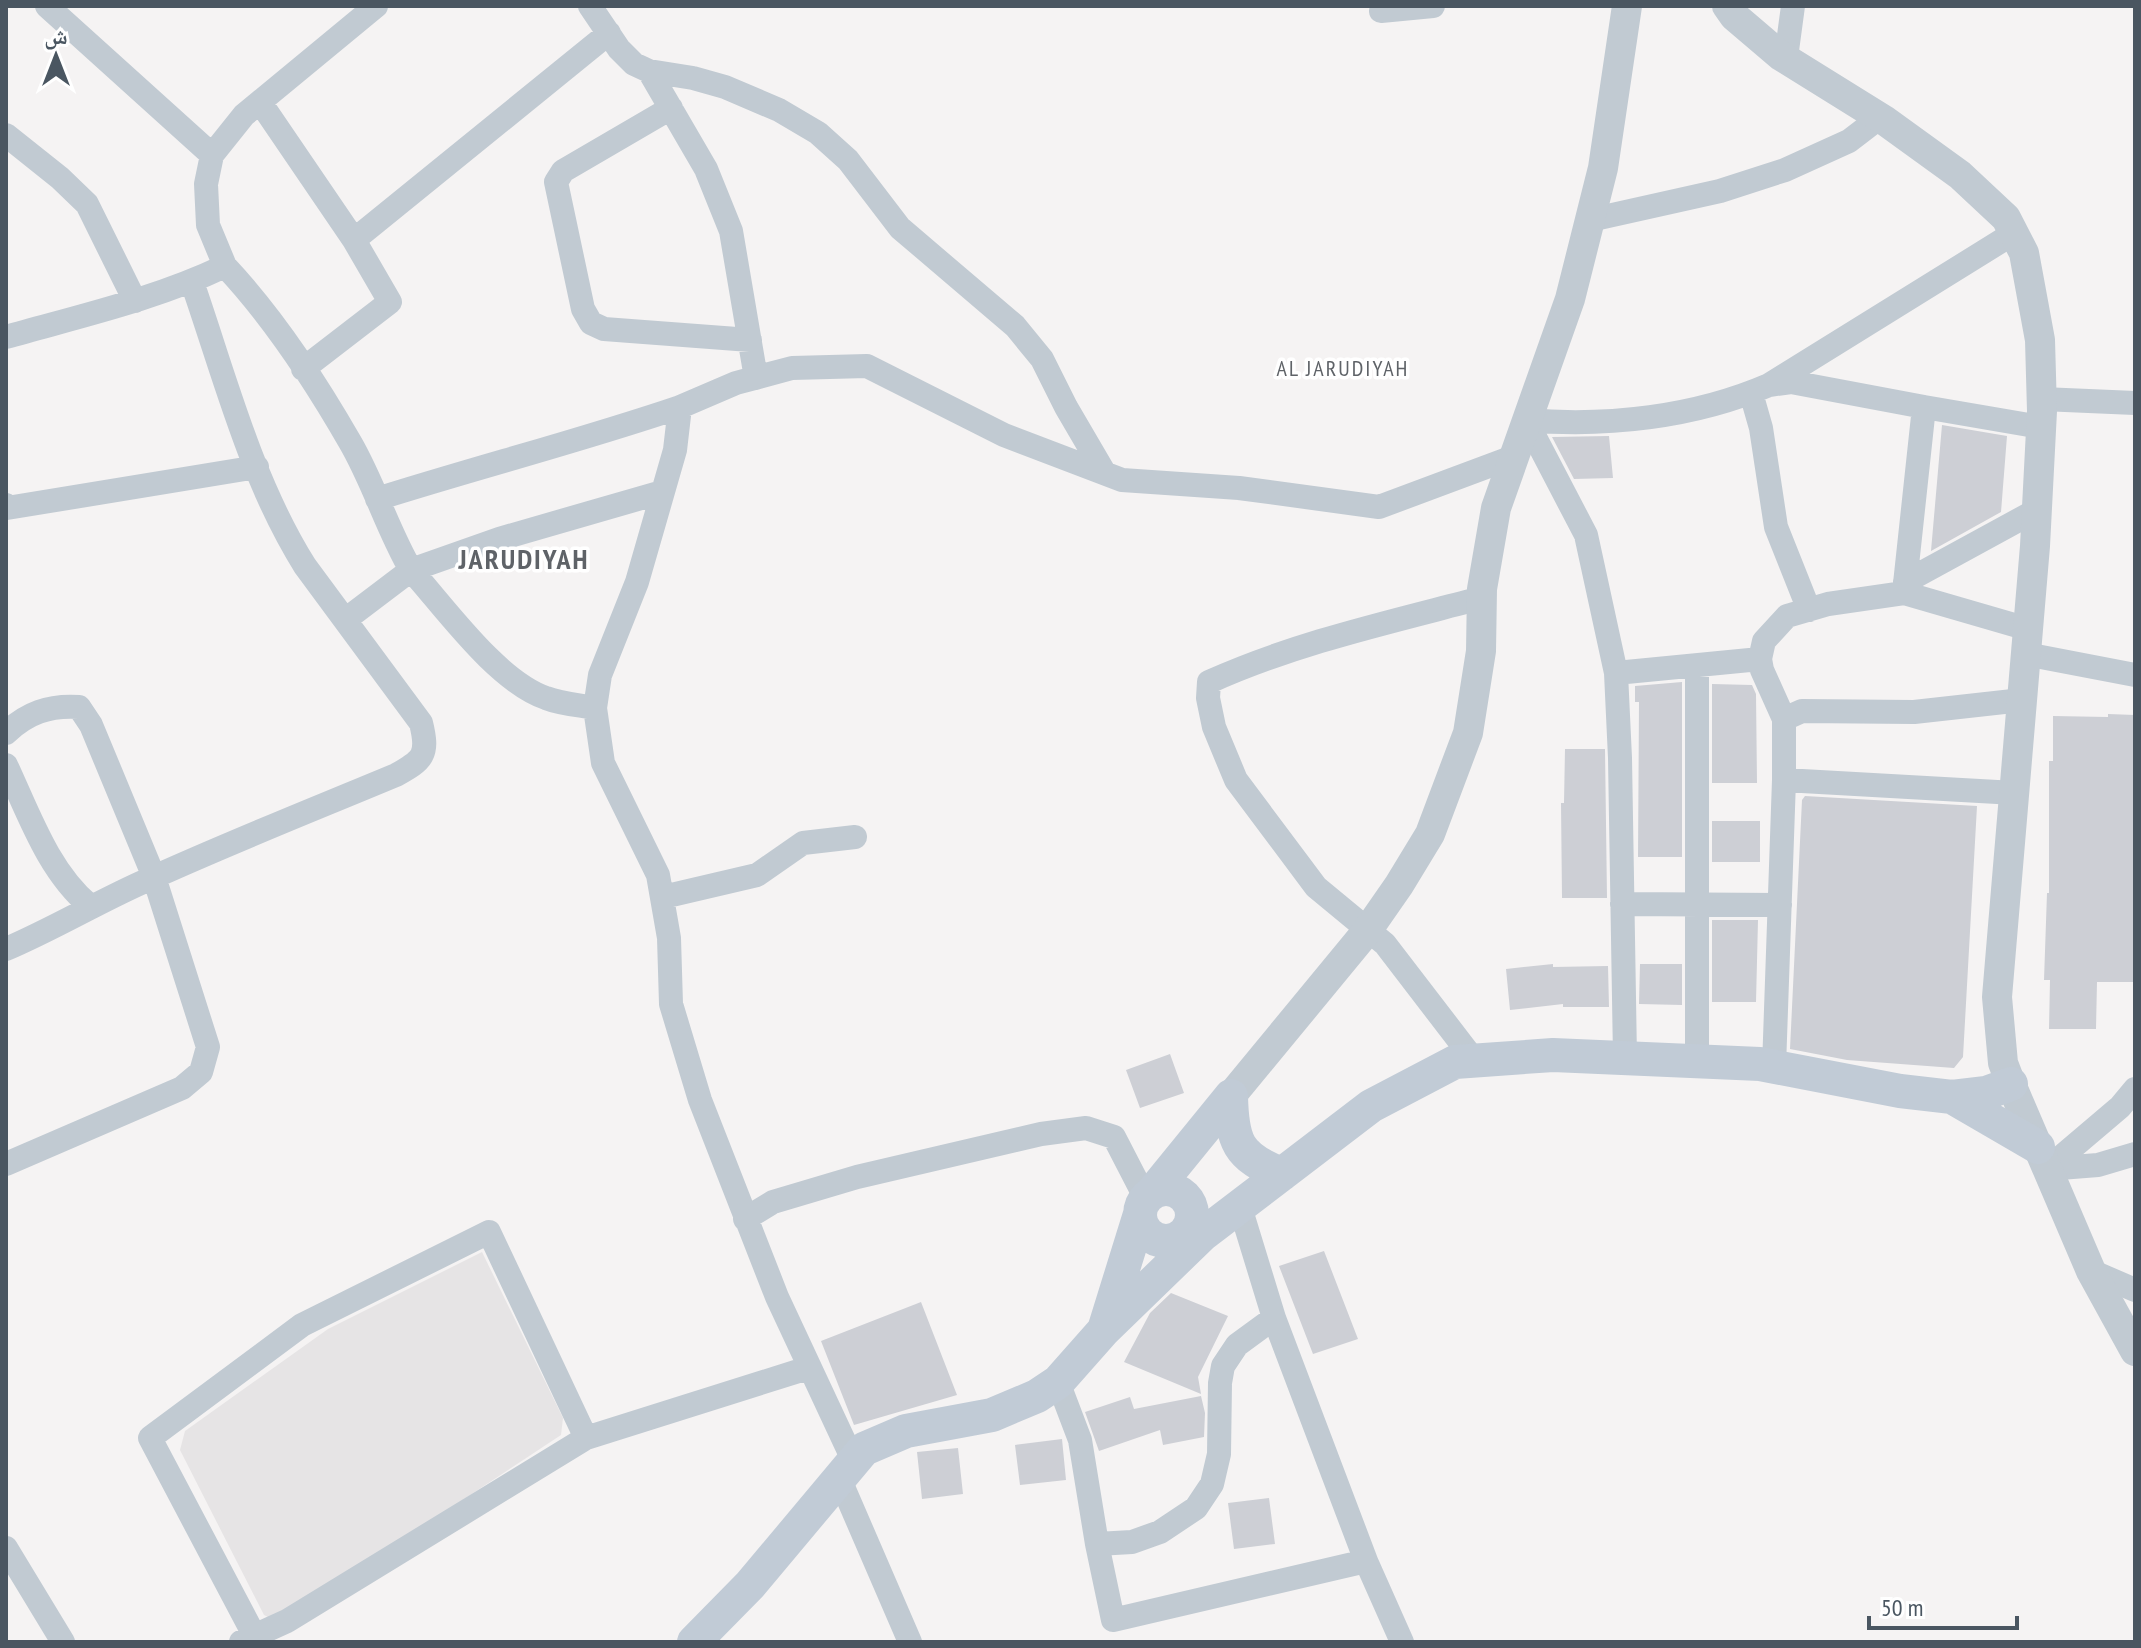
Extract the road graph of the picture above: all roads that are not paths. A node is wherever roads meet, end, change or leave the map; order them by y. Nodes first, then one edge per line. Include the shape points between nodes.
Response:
1 (47, 6) edge
2 (376, 6) edge
3 (590, 6) edge
4 (1433, 6) edge
5 (1627, 6) edge
6 (1727, 6) edge
7 (1793, 6) edge
8 (1381, 11) dead end
9 (609, 33) junction
10 (1786, 58) junction
11 (649, 71) junction
12 (260, 102) junction
13 (671, 108) junction
14 (1879, 118) junction
15 (6, 135) edge
16 (212, 155) junction
17 (1590, 220) junction
18 (2014, 233) junction
19 (354, 240) junction
20 (225, 266) junction
21 (192, 282) junction
22 (135, 301) junction
23 (6, 337) edge
24 (750, 340) junction
25 (303, 369) junction
26 (756, 378) junction
27 (1760, 389) junction
28 (2135, 403) edge
29 (680, 407) junction
30 (1924, 407) junction
31 (2041, 413) junction
32 (1526, 420) junction
33 (1513, 457) junction
34 (257, 467) junction
35 (1104, 472) junction
36 (662, 492) junction
37 (377, 499) junction
38 (6, 507) edge
39 (2037, 510) junction
40 (411, 570) junction
41 (1905, 588) junction
42 (1481, 598) junction
43 (1809, 610) junction
44 (345, 620) junction
45 (2027, 642) junction
46 (1760, 659) junction
47 (1697, 666) junction
48 (1616, 673) junction
49 (2135, 675) edge
50 (2022, 700) junction
51 (595, 708) junction
52 (1784, 719) junction
53 (6, 733) edge
54 (6, 765) edge
55 (1784, 780) junction
56 (2015, 793) junction
57 (855, 837) dead end
58 (154, 877) junction
59 (663, 897) junction
60 (1698, 903) junction
61 (1622, 904) junction
62 (1780, 905) junction
63 (90, 906) junction
64 (1367, 931) junction
65 (6, 949) edge
66 (1625, 1058) junction
67 (1474, 1060) junction
68 (1697, 1061) junction
69 (1774, 1067) junction
70 (2011, 1084) junction
71 (2135, 1089) edge
72 (1231, 1096) junction
73 (1952, 1097) junction
74 (2135, 1154) edge
75 (2042, 1158) junction
76 (6, 1164) edge
77 (1282, 1174) junction
78 (1163, 1202) junction
79 (1240, 1207) junction
80 (745, 1219) junction
81 (2091, 1271) junction
82 (1162, 1275) junction
83 (2135, 1290) edge
84 (1274, 1318) junction
85 (1104, 1330) junction
86 (2135, 1351) edge
87 (808, 1368) junction
88 (1058, 1382) junction
89 (586, 1438) junction
90 (847, 1471) junction
91 (1097, 1544) junction
92 (6, 1548) edge
93 (1366, 1561) junction
94 (247, 1638) edge
95 (63, 1642) edge
96 (694, 1642) edge
97 (910, 1642) edge
98 (1402, 1642) edge

1 - 16 street
2 - 12 street
3 - 9 street
4 - 8 street
5 - 17 street
6 - 10 street
7 - 10 street
9 - 11 street via 634,64
9 - 19 street
10 - 14 street
11 - 13 street
11 - 35 street via 725,87 818,133 848,160 900,228 1015,326 1042,359
12 - 16 street
12 - 19 street
13 - 24 street via 706,169 731,231
13 - 24 street via 563,171 556,182 583,309 591,323 604,329
14 - 17 street via 1849,141 1785,170 1720,191
14 - 18 street via 1960,175 2006,218
15 - 22 street via 87,204
16 - 20 street via 206,184 208,225
17 - 32 street via 1570,299
18 - 27 street
18 - 31 street via 2024,253 2040,340
19 - 25 street via 390,302
20 - 21 street
20 - 25 street
21 - 22 street
21 - 34 street
22 - 23 street
24 - 26 street
25 - 37 street via 350,443
26 - 29 street
26 - 35 street via 792,368 867,366 1004,435
27 - 30 street via 1791,382
27 - 32 street via 1627,419
27 - 43 street via 1776,527
28 - 31 street
29 - 36 street via 675,450
29 - 37 street
30 - 31 street
30 - 41 street
31 - 39 street
32 - 33 street
32 - 48 street via 1586,535
33 - 35 street via 1379,507 1239,488 1122,480
33 - 42 street via 1496,508
34 - 38 street
34 - 44 street via 288,539
36 - 40 street
36 - 51 street via 637,582 600,675
37 - 40 street
39 - 41 street
39 - 45 street
40 - 44 street
40 - 51 street via 501,671 546,698
41 - 43 street
41 - 45 street
42 - 64 street via 1481,651 1468,733 1430,834
42 - 64 street via 1326,639 1209,682 1214,727 1236,780 1316,887
43 - 46 street via 1787,616 1764,641
44 - 58 street via 421,723 427,744 419,763
45 - 49 street
45 - 50 street
46 - 47 street
46 - 52 street
47 - 48 street
47 - 60 street
48 - 61 street
50 - 52 street via 1914,712 1802,711
50 - 56 street
51 - 59 street via 603,763 658,875
52 - 55 street
53 - 58 street via 34,713 59,705 79,707
54 - 63 street via 56,868
55 - 56 street
55 - 62 street
56 - 70 street via 1997,997 2003,1063
57 - 59 street via 803,843 757,875
58 - 63 street
58 - 76 street via 208,1047 201,1072 182,1088
59 - 80 street via 671,1004
60 - 61 street
60 - 62 street
60 - 68 street
61 - 66 street
62 - 69 street
63 - 65 street via 50,931
64 - 67 street via 1385,944
64 - 72 street
66 - 67 main road
66 - 68 main road
67 - 77 main road via 1455,1062 1371,1106
68 - 69 main road
69 - 73 main road
70 - 73 main road
70 - 75 street
71 - 75 street via 2120,1107
72 - 77 main road via 1239,1147
72 - 78 main road
73 - 75 main road
74 - 75 street via 2098,1165
75 - 81 street
77 - 78 main road
77 - 79 main road
78 - 80 street via 1114,1137 1086,1128 857,1177 773,1202
78 - 82 main road via 1145,1230 1167,1241
78 - 85 main road
79 - 82 main road
79 - 84 street
80 - 87 street
81 - 83 street
81 - 86 street
82 - 85 main road
84 - 91 street via 1237,1345 1223,1366 1219,1454 1212,1484 1196,1508 1160,1532 1132,1542
84 - 93 street
85 - 88 main road
87 - 89 street
87 - 90 street
88 - 90 main road via 992,1415 906,1431 864,1449
88 - 91 street via 1080,1440
89 - 94 street via 287,1621
89 - 94 street via 489,1232 302,1325 150,1438
90 - 96 main road
90 - 97 street
91 - 93 street via 1113,1620
92 - 95 street
93 - 98 street

